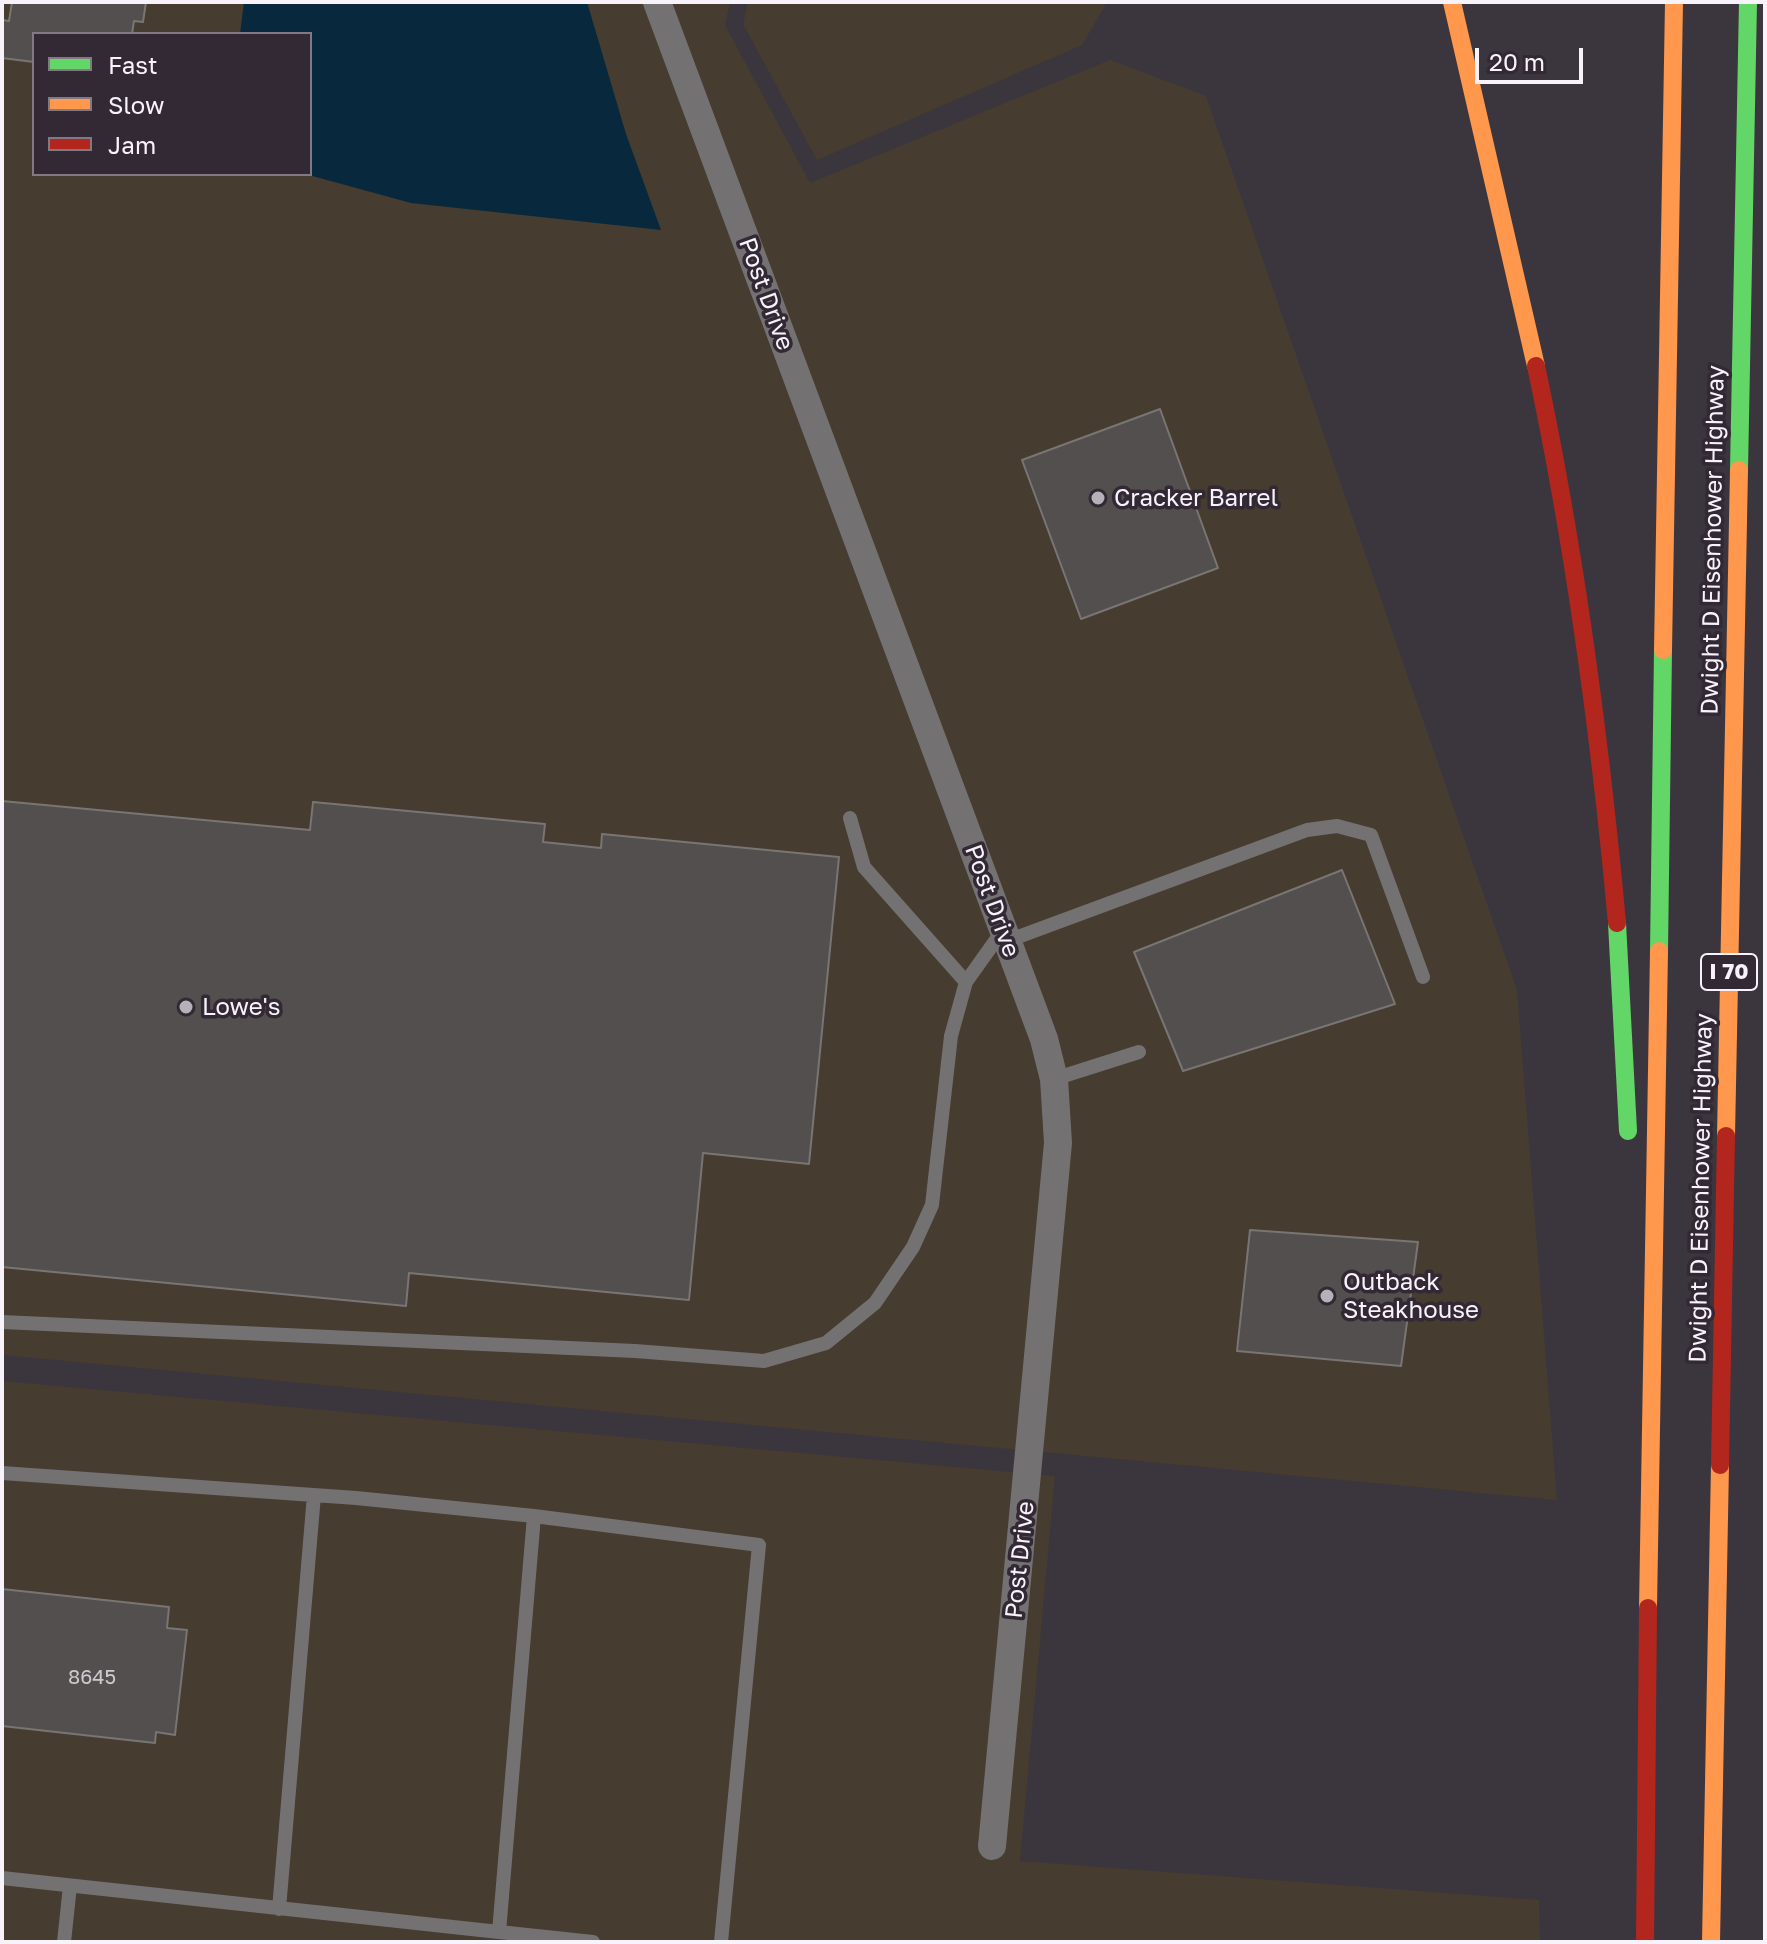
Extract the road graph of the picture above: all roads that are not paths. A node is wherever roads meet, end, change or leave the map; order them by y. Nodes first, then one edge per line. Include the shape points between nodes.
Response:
1 (657, 2) edge
2 (1452, 2) edge
3 (1674, 2) edge
4 (1748, 2) edge
5 (850, 818) dead end
6 (1005, 935) junction
7 (1423, 977) dead end
8 (966, 982) junction
9 (1139, 1052) dead end
10 (1054, 1079) junction
11 (1629, 1145) dead end
12 (1635, 1285) dead end
13 (2, 1322) edge
14 (2, 1473) edge
15 (314, 1495) junction
16 (534, 1516) junction
17 (1647, 1658) junction
18 (992, 1846) dead end
19 (2, 1878) edge
20 (70, 1886) junction
21 (279, 1909) junction
22 (499, 1932) junction
23 (64, 1942) edge
24 (593, 1942) edge
25 (721, 1942) edge
26 (1645, 1942) edge
27 (1711, 1942) edge

1 - 6 street, Post Drive
2 - 11 highway via 1542,393 1586,649 1615,906
3 - 17 highway
4 - 27 highway, Dwight D Eisenhower Highway / I 70
5 - 8 lane via 864,867
6 - 7 lane via 1307,830 1337,826 1371,835
6 - 8 lane
6 - 10 street, Post Drive
8 - 13 lane via 951,1036 932,1205 913,1247 875,1303 826,1343 764,1361
9 - 10 lane
10 - 18 street, Post Drive via 1058,1143
12 - 17 highway
14 - 15 lane
15 - 16 lane
15 - 21 lane
16 - 22 lane
16 - 25 lane via 759,1545
17 - 26 highway
19 - 20 lane
20 - 21 lane
20 - 23 lane
21 - 22 lane
22 - 24 lane

